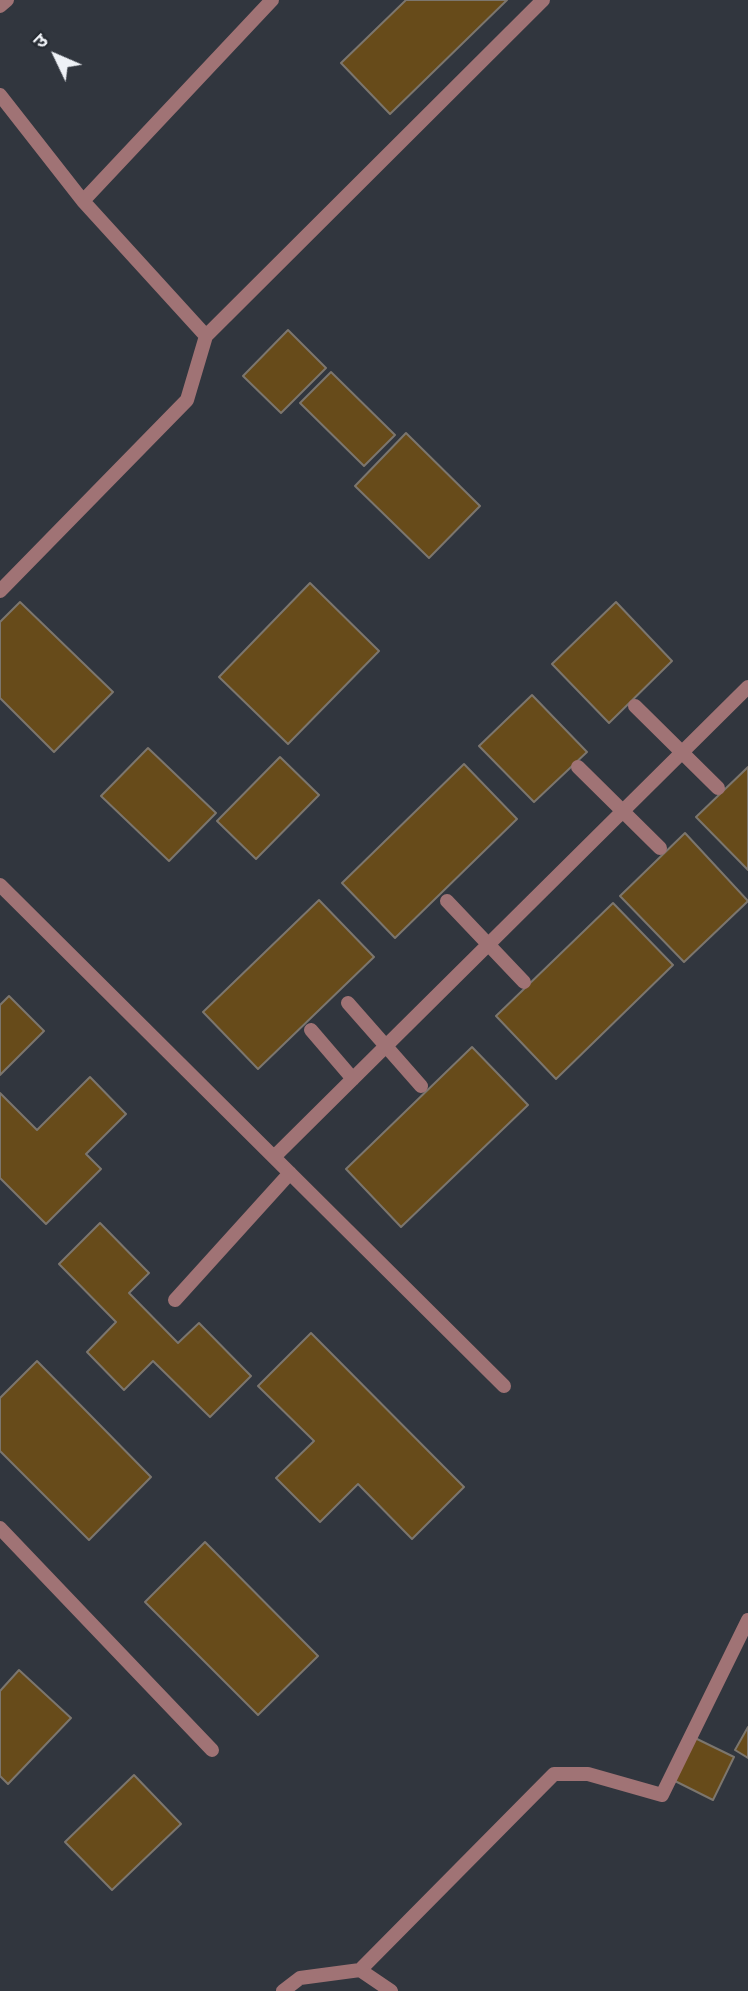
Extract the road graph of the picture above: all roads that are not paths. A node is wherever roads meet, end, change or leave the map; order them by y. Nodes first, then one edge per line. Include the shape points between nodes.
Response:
1 (7, 0) edge
2 (272, 0) edge
3 (543, 0) edge
4 (0, 6) edge
5 (0, 95) edge
6 (83, 201) junction
7 (206, 336) junction
8 (0, 591) edge
9 (748, 687) edge
10 (635, 706) dead end
11 (682, 752) junction
12 (578, 767) dead end
13 (718, 788) dead end
14 (623, 811) junction
15 (660, 848) dead end
16 (0, 885) edge
17 (447, 901) dead end
18 (488, 944) junction
19 (524, 982) dead end
20 (348, 1003) dead end
21 (311, 1030) dead end
22 (385, 1047) junction
23 (353, 1079) junction
24 (421, 1086) dead end
25 (274, 1157) junction
26 (290, 1173) junction
27 (175, 1300) dead end
28 (503, 1386) dead end
29 (0, 1528) edge
30 (748, 1620) edge
31 (212, 1750) dead end
32 (360, 1970) junction
33 (283, 1991) edge
34 (391, 1991) edge

1 - 4 street
2 - 6 street
3 - 7 street
5 - 6 street
6 - 7 street
7 - 8 street via 187,400
9 - 11 street
10 - 11 street
11 - 13 street
11 - 14 street
12 - 14 street
14 - 15 street
14 - 18 street
16 - 25 street
17 - 18 street
18 - 19 street
18 - 22 street
20 - 22 street
21 - 23 street
22 - 23 street
22 - 24 street
23 - 25 street
25 - 26 street
26 - 27 street
26 - 28 street
29 - 31 street
30 - 32 street via 662,1795 588,1774 554,1774
32 - 33 street via 300,1978
32 - 34 street

